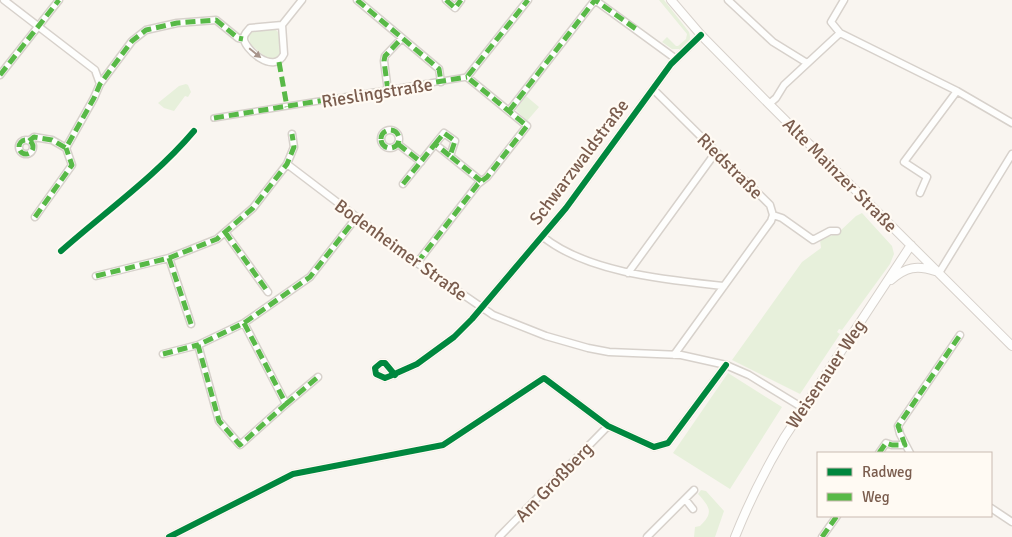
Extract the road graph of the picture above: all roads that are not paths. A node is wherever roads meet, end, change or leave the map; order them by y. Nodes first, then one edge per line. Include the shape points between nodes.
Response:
1 (4, 0) edge
2 (59, 0) edge
3 (302, 0) edge
4 (357, 0) edge
5 (446, 0) edge
6 (461, 0) edge
7 (528, 0) edge
8 (594, 0) edge
9 (671, 0) edge
10 (728, 0) edge
11 (844, 0) edge
12 (282, 25) junction
13 (38, 27) junction
14 (840, 33) junction
15 (701, 35) junction
16 (402, 38) junction
17 (243, 39) junction
18 (676, 59) junction
19 (807, 63) junction
20 (0, 75) edge
21 (467, 78) junction
22 (441, 82) junction
23 (100, 84) junction
24 (653, 89) junction
25 (388, 91) junction
26 (957, 91) junction
27 (769, 104) junction
28 (509, 111) junction
29 (214, 118) dead end
30 (1012, 123) edge
31 (292, 134) dead end
32 (29, 141) dead end
33 (398, 144) dead end
34 (435, 144) junction
35 (66, 148) junction
36 (716, 152) junction
37 (1012, 154) edge
38 (450, 156) junction
39 (421, 162) junction
40 (287, 164) junction
41 (481, 181) junction
42 (403, 184) dead end
43 (920, 193) dead end
44 (773, 215) junction
45 (35, 217) dead end
46 (356, 218) junction
47 (837, 231) dead end
48 (224, 232) junction
49 (542, 236) junction
50 (911, 245) junction
51 (169, 258) junction
52 (417, 263) junction
53 (939, 272) junction
54 (628, 273) junction
55 (96, 276) dead end
56 (724, 286) junction
57 (884, 286) junction
58 (268, 292) dead end
59 (481, 308) junction
60 (244, 323) junction
61 (191, 324) dead end
62 (960, 335) dead end
63 (198, 345) junction
64 (1012, 346) edge
65 (163, 354) dead end
66 (674, 355) junction
67 (726, 365) junction
68 (395, 375) dead end
69 (318, 377) dead end
70 (286, 404) junction
71 (803, 408) junction
72 (608, 426) junction
73 (905, 445) junction
74 (880, 452) edge
75 (909, 452) edge
76 (694, 490) dead end
77 (685, 499) junction
78 (693, 509) dead end
79 (992, 509) edge
80 (836, 517) edge
81 (1012, 522) edge
82 (169, 537) edge
83 (499, 537) edge
84 (647, 537) edge
85 (735, 537) edge
86 (822, 537) edge

1 - 13 street
2 - 13 street
3 - 12 street
4 - 16 street
5 - 6 street via 455,8
7 - 21 street
8 - 18 street
8 - 28 street
9 - 15 street, Alte Mainzer Straße
10 - 19 street via 773,42
11 - 14 street via 831,22
12 - 17 street via 250,28
17 -> 12 street via 247,47 266,62 279,62 284,54
13 - 20 street
13 - 23 street via 95,70
14 - 19 street
14 - 26 street
15 - 18 street, Schwarzwaldstraße
15 - 27 street, Alte Mainzer Straße
16 - 22 street via 439,69
16 - 25 street via 385,56
17 - 23 street via 216,20 177,23 146,30 132,42
18 - 24 street, Schwarzwaldstraße
19 - 27 street
21 - 22 street, Rieslingstraße
21 - 28 street
22 - 25 street, Rieslingstraße
23 - 35 street
24 - 36 street, Riedstraße
24 - 49 street, Schwarzwaldstraße
25 - 29 street, Rieslingstraße
26 - 30 street
26 - 43 street via 904,162 927,177
27 - 50 street, Alte Mainzer Straße
28 - 41 street via 527,126
31 - 40 street via 294,147
32 - 35 street via 34,137 43,138
33 - 39 street
34 - 38 street
34 - 38 street via 444,133 455,141
34 - 39 street
35 - 45 street via 72,165
36 - 44 street, Riedstraße via 770,205
36 - 54 street
37 - 53 street
38 - 41 street
39 - 42 street
40 - 46 street, Bodenheimer Straße
40 - 48 street via 253,208
41 - 52 street
44 - 47 street, Riedstraße via 813,240
44 - 56 street
46 - 52 street, Bodenheimer Straße
46 - 60 street via 310,277
48 - 51 street via 217,239
48 - 58 street
49 - 54 street via 555,246
49 - 59 street, Schwarzwaldstraße
50 - 53 street, Alte Mainzer Straße
50 - 57 street, Weisenauer Weg
51 - 55 street
51 - 61 street
52 - 59 street, Bodenheimer Straße
53 - 57 street via 912,267
53 - 64 street, Alte Mainzer Straße
54 - 56 street
56 - 66 street
57 - 71 street, Weisenauer Weg
59 - 66 street, Bodenheimer Straße via 546,336 588,348
59 - 68 street, Schwarzwaldstraße via 454,337 417,364
60 - 63 street
60 - 70 street
62 - 73 street via 898,426
63 - 65 street
63 - 70 street via 219,421 240,445
66 - 67 street, Bodenheimer Straße
67 - 71 street, Bodenheimer Straße via 750,375
67 - 72 street via 668,443 654,447
69 - 70 street
71 - 85 street, Weisenauer Weg via 767,466
72 - 82 street via 544,378 443,445 293,474
72 - 83 street, Am Großberg
73 - 74 street via 886,443
73 - 75 street
76 - 77 street
77 - 78 street
77 - 84 street
79 - 81 street
80 - 86 street

